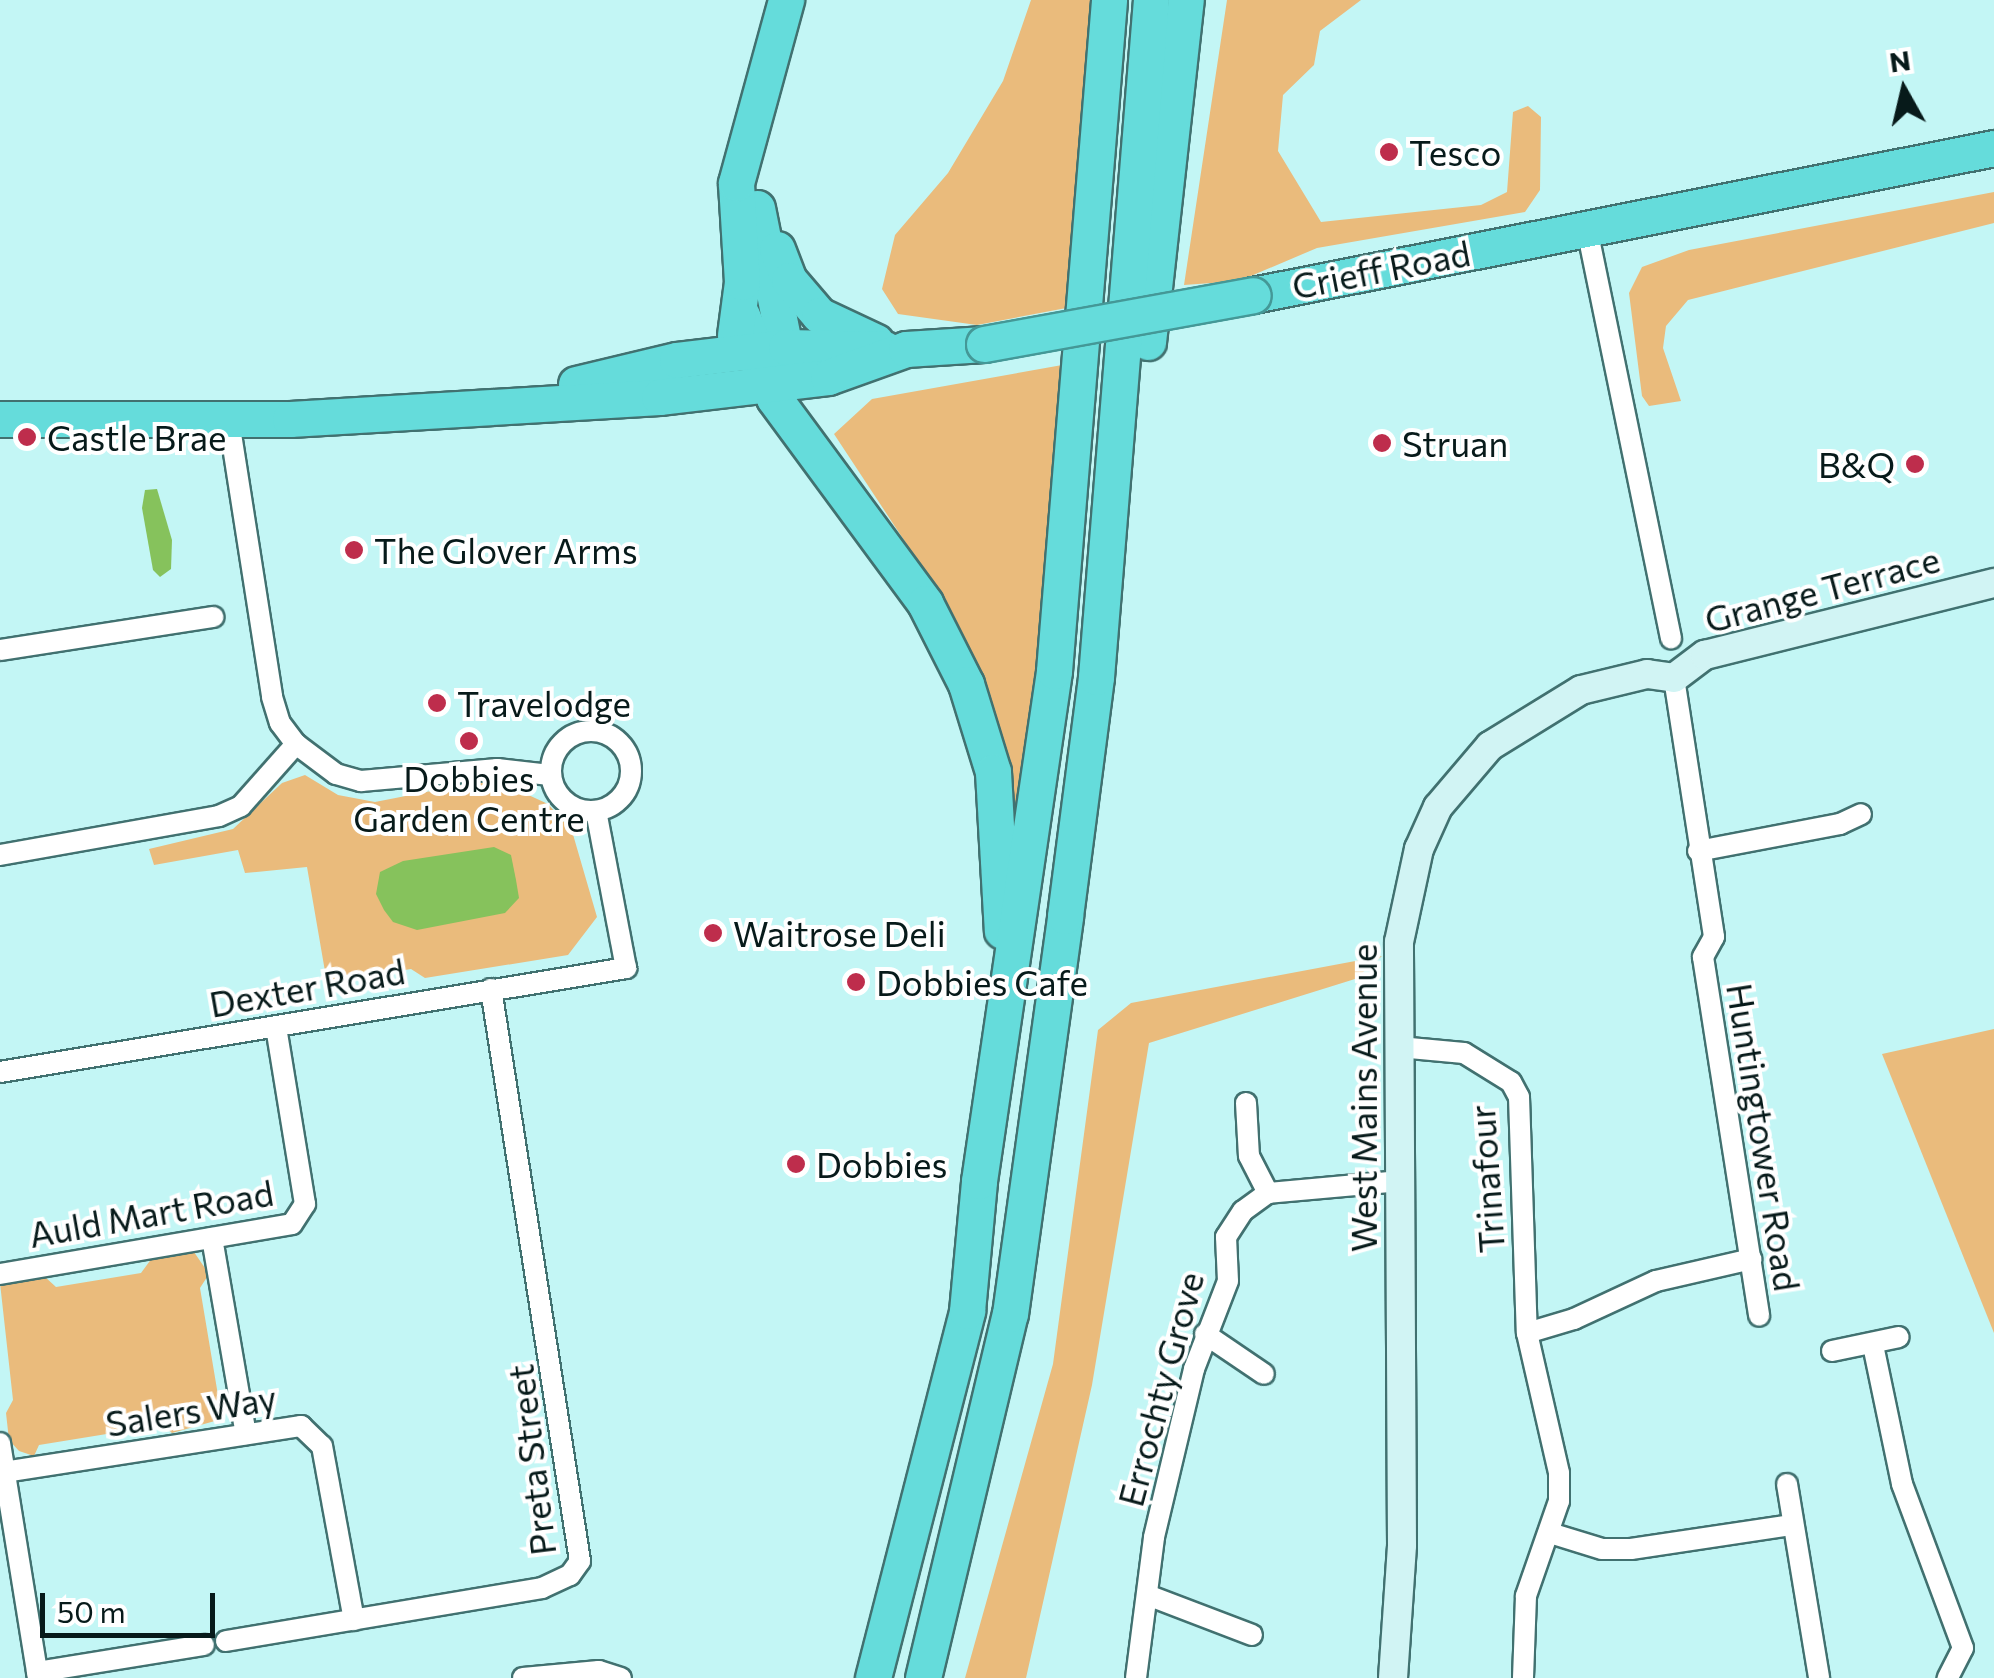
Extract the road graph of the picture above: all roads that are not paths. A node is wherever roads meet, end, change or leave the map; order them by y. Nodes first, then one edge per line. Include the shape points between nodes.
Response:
1 (786, 0) edge
2 (1110, 0) edge
3 (1151, 0) edge
4 (1186, 0) edge
5 (758, 118) junction
6 (1994, 148) edge
7 (755, 200) junction
8 (1586, 229) junction
9 (742, 315) junction
10 (906, 349) junction
11 (695, 358) junction
12 (776, 365) junction
13 (492, 404) junction
14 (0, 419) edge
15 (230, 421) junction
16 (1994, 583) edge
17 (212, 617) dead end
18 (1671, 638) dead end
19 (0, 650) edge
20 (1096, 678) junction
21 (1674, 678) junction
22 (296, 744) junction
23 (550, 774) junction
24 (596, 811) junction
25 (1861, 814) dead end
26 (1698, 852) junction
27 (0, 855) edge
28 (491, 989) junction
29 (276, 1026) junction
30 (1399, 1047) junction
31 (1002, 1052) junction
32 (0, 1072) edge
33 (1246, 1103) dead end
34 (1401, 1181) junction
35 (1268, 1192) junction
36 (212, 1238) junction
37 (1751, 1258) junction
38 (0, 1274) edge
39 (1759, 1316) dead end
40 (1527, 1333) junction
41 (1205, 1334) junction
42 (1899, 1338) dead end
43 (1873, 1346) junction
44 (1832, 1351) dead end
45 (1264, 1374) dead end
46 (246, 1434) junction
47 (0, 1444) edge
48 (4, 1472) junction
49 (1786, 1484) dead end
50 (1792, 1525) junction
51 (1550, 1534) junction
52 (1150, 1596) junction
53 (354, 1620) junction
54 (1252, 1635) dead end
55 (226, 1641) dead end
56 (204, 1645) dead end
57 (1959, 1673) edge
58 (38, 1675) edge
59 (523, 1678) edge
60 (621, 1678) edge
61 (873, 1678) edge
62 (923, 1678) edge
63 (1136, 1678) edge
64 (1393, 1678) edge
65 (1522, 1678) edge
66 (1819, 1678) edge

1 - 5 highway
2 - 31 highway via 1054,671
3 - 20 highway
4 - 20 highway via 1140,399
5 - 7 highway
5 - 9 highway via 736,184
6 - 8 highway, Crieff Road
7 - 10 highway via 789,280 820,315 856,336
7 - 12 highway
8 - 10 highway, Crieff Road, bridge via 984,344
8 - 18 street
9 - 11 highway via 732,341
9 - 12 highway
10 - 12 highway, Crieff Road via 828,377
11 - 12 highway
11 - 13 highway
12 - 13 highway via 658,397
12 - 31 highway via 926,602 980,721 1001,844
13 - 15 highway
14 - 15 highway
15 - 22 street via 272,697
16 - 21 street, Grange Terrace via 1705,655
17 - 19 street
20 - 62 highway via 1010,1314
21 - 26 street, Huntingtower Road
21 - 30 street, West Mains Avenue via 1646,674 1550,704 1490,746 1438,807 1402,909
22 - 23 street via 336,774 361,781 497,770
22 - 27 street via 242,806 219,816
23 - 24 street via 570,806
23 - 24 street via 556,750 575,733 612,737 628,756 630,781 617,801
24 - 28 street, Dexter Road via 626,968
25 - 26 street
26 - 37 street, Huntingtower Road via 1714,937 1704,956
28 - 29 street, Dexter Road
28 - 53 street, Preta Street via 580,1561 570,1575 542,1588
29 - 32 street, Dexter Road
29 - 36 street, Auld Mart Road via 305,1204 292,1224
30 - 34 street, West Mains Avenue
30 - 40 street, Trinafour via 1464,1052 1511,1082 1519,1097
31 - 61 highway via 979,1181 967,1311
33 - 35 street via 1250,1156
34 - 35 street
34 - 64 street, West Mains Avenue via 1402,1546
35 - 41 street, Errochty Grove via 1226,1237 1228,1281
36 - 38 street, Auld Mart Road
36 - 46 street
37 - 39 street, Huntingtower Road
37 - 40 street via 1656,1280
40 - 51 street, Trinafour via 1559,1474
41 - 45 street
41 - 52 street, Errochty Grove via 1154,1538
42 - 43 street
43 - 44 street
43 - 57 street via 1902,1484 1963,1648
46 - 48 street, Salers Way
46 - 53 street, Salers Way via 301,1426 322,1446
47 - 48 street
48 - 58 street
49 - 50 street
50 - 51 street via 1631,1549 1602,1549
50 - 66 street
51 - 65 street, Trinafour via 1526,1596
52 - 54 street
52 - 63 street, Errochty Grove
53 - 55 street, Preta Street
56 - 58 street
59 - 60 street via 599,1671

